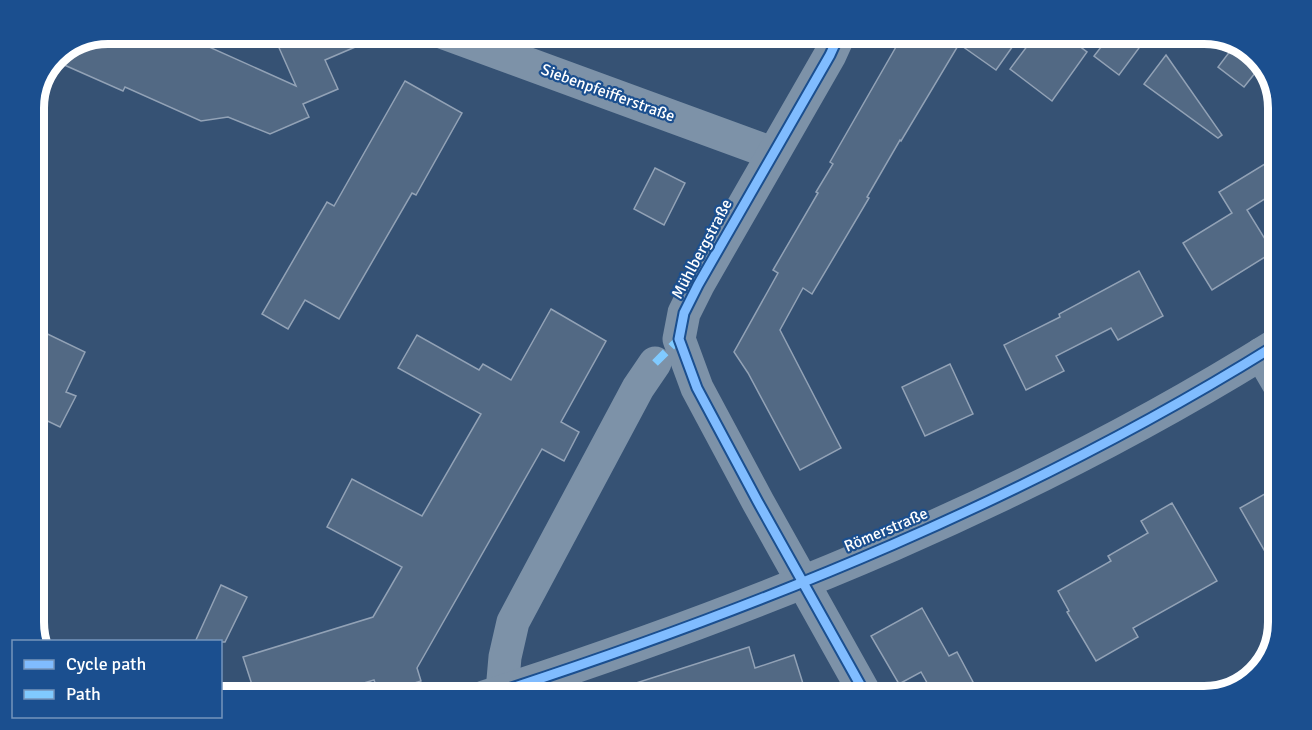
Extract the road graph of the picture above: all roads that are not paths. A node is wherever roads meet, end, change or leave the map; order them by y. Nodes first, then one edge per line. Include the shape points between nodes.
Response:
1 (474, 44) edge
2 (835, 44) edge
3 (772, 153) junction
4 (1268, 350) edge
5 (656, 363) dead end
6 (803, 581) junction
7 (496, 686) edge
8 (516, 686) edge
9 (861, 686) edge

1 - 3 street, Siebenpfeifferstraße
2 - 3 street, Mühlbergstraße
3 - 6 street, Mühlbergstraße via 684,313 680,339 697,388
4 - 6 street, Römerstraße via 1140,425 1027,484 910,538
5 - 7 street via 638,388 513,622
6 - 8 street, Römerstraße via 706,621
6 - 9 street, Mühlbergstraße

